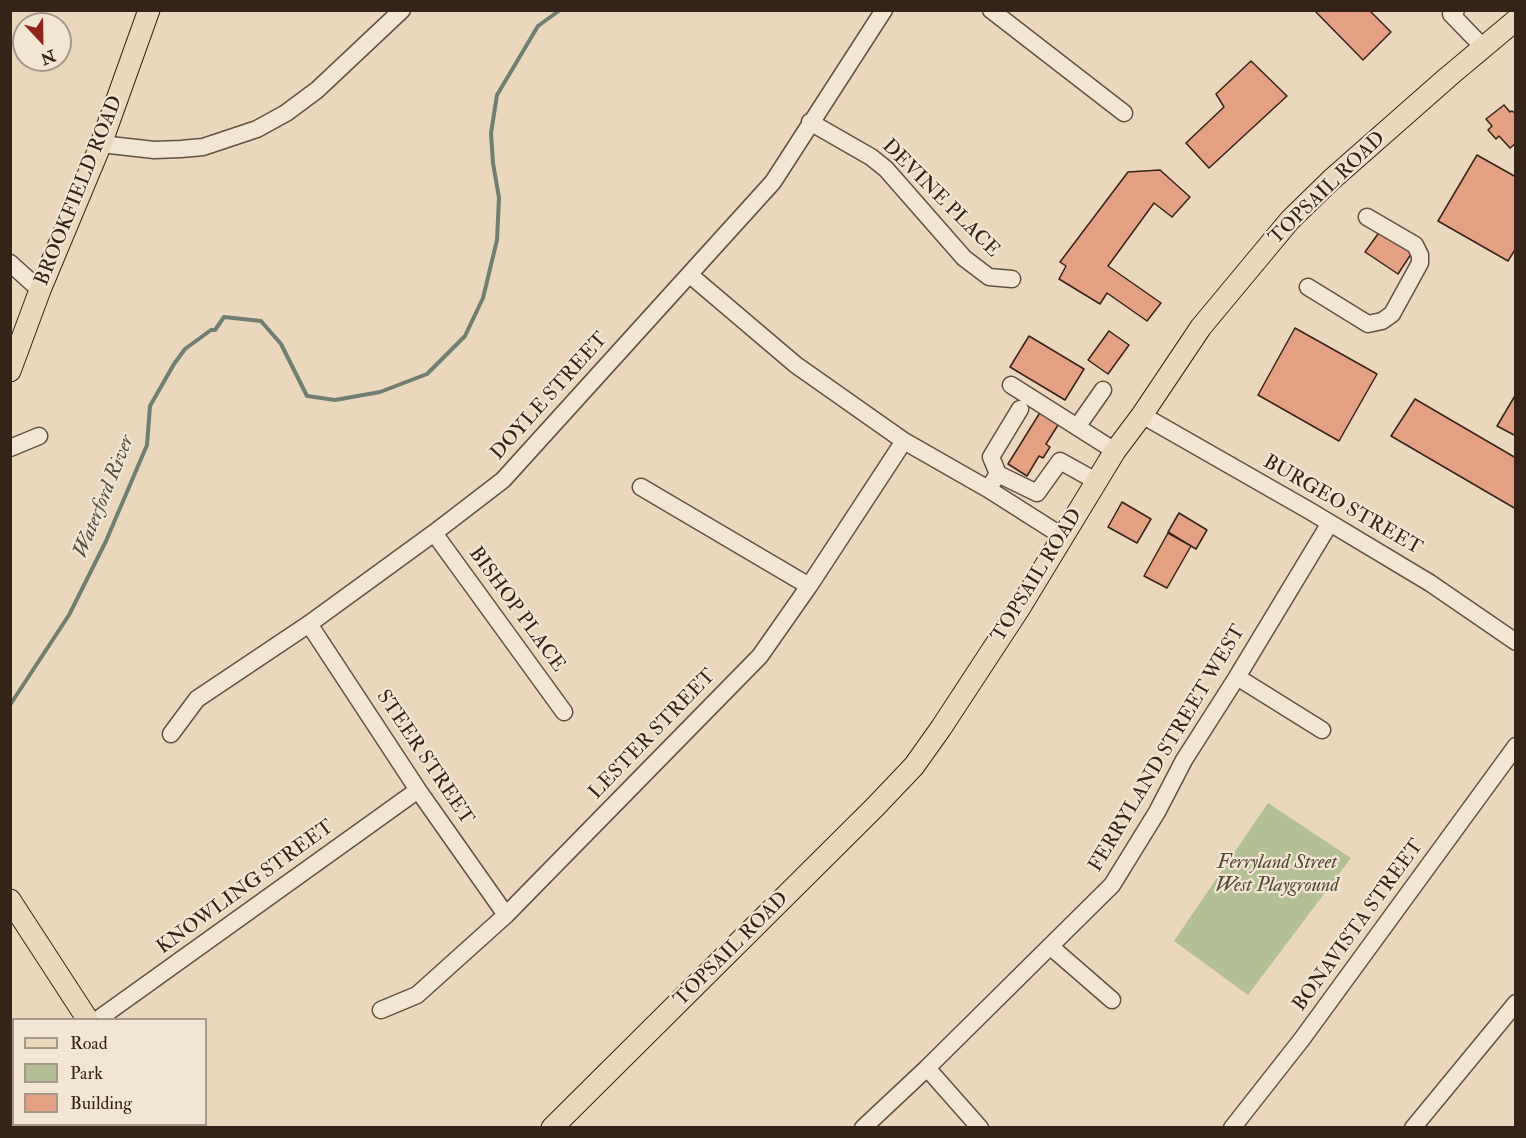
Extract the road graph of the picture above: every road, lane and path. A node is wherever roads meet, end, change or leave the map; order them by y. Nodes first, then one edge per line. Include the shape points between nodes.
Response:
1 (149, 10) edge
2 (402, 10) edge
3 (884, 10) edge
4 (991, 10) edge
5 (1452, 12) edge
6 (1515, 21) edge
7 (1483, 47) junction
8 (1124, 113) dead end
9 (810, 122) junction
10 (100, 144) junction
11 (1367, 217) dead end
12 (10, 263) edge
13 (690, 275) junction
14 (1012, 279) dead end
15 (1308, 287) dead end
16 (40, 290) junction
17 (10, 370) edge
18 (1011, 384) dead end
19 (1103, 390) dead end
20 (1020, 409) dead end
21 (1142, 415) junction
22 (1077, 427) junction
23 (39, 436) dead end
24 (904, 441) junction
25 (10, 448) edge
26 (1115, 451) junction
27 (998, 474) junction
28 (1096, 481) junction
29 (641, 487) dead end
30 (988, 489) junction
31 (1330, 523) junction
32 (434, 533) junction
33 (1062, 536) junction
34 (809, 586) junction
35 (309, 624) junction
36 (1515, 642) edge
37 (1238, 677) junction
38 (564, 712) dead end
39 (1322, 730) dead end
40 (171, 734) dead end
41 (1515, 746) edge
42 (418, 790) junction
43 (10, 900) edge
44 (506, 915) junction
45 (1051, 947) junction
46 (1112, 1000) dead end
47 (1515, 1003) edge
48 (381, 1010) dead end
49 (87, 1018) edge
50 (100, 1018) edge
51 (927, 1068) junction
52 (552, 1128) edge
53 (863, 1128) edge
54 (980, 1128) edge
55 (1232, 1128) edge
56 (1413, 1128) edge

1 - 10 main road, BROOKFIELD ROAD
2 - 10 street via 317,90 257,129 192,148 154,150
3 - 9 street, DOYLE STREET
4 - 8 street
5 - 7 street
6 - 7 main road, TOPSAIL ROAD
7 - 21 main road, TOPSAIL ROAD via 1290,220 1201,327
9 - 13 street, DOYLE STREET via 773,182
9 - 14 street, DEVINE PLACE via 886,169 964,258 990,277
10 - 16 main road, BROOKFIELD ROAD
11 - 15 street via 1415,245 1420,255 1420,263 1392,314 1368,324
12 - 16 street
13 - 24 street via 796,365
13 - 32 street, DOYLE STREET via 503,480
16 - 17 main road, BROOKFIELD ROAD
18 - 22 street
19 - 22 street
20 - 27 street via 991,457
21 - 26 main road, TOPSAIL ROAD
21 - 31 street, BURGEO STREET
22 - 26 street
23 - 25 street
24 - 30 street
24 - 34 street, LESTER STREET
26 - 28 main road, TOPSAIL ROAD
27 - 28 street via 1037,493 1060,461
27 - 30 street
28 - 33 main road, TOPSAIL ROAD
29 - 34 street
30 - 33 street
31 - 36 street, BURGEO STREET via 1430,582
31 - 37 street, FERRYLAND STREET WEST
32 - 35 street, DOYLE STREET
32 - 38 street, BISHOP PLACE
33 - 52 main road, TOPSAIL ROAD via 1019,609 914,766
34 - 44 street, LESTER STREET via 760,656
35 - 40 street, DOYLE STREET via 197,699
35 - 42 street, STEER STREET
37 - 39 street
37 - 45 street, FERRYLAND STREET WEST via 1184,760 1112,885
41 - 55 street, BONAVISTA STREET via 1302,1039
42 - 44 street, STEER STREET
42 - 50 street, KNOWLING STREET
43 - 49 main road
44 - 48 street, LESTER STREET via 417,995
45 - 46 street
45 - 51 street, FERRYLAND STREET WEST
47 - 56 street
51 - 53 street, FERRYLAND STREET WEST
51 - 54 street

